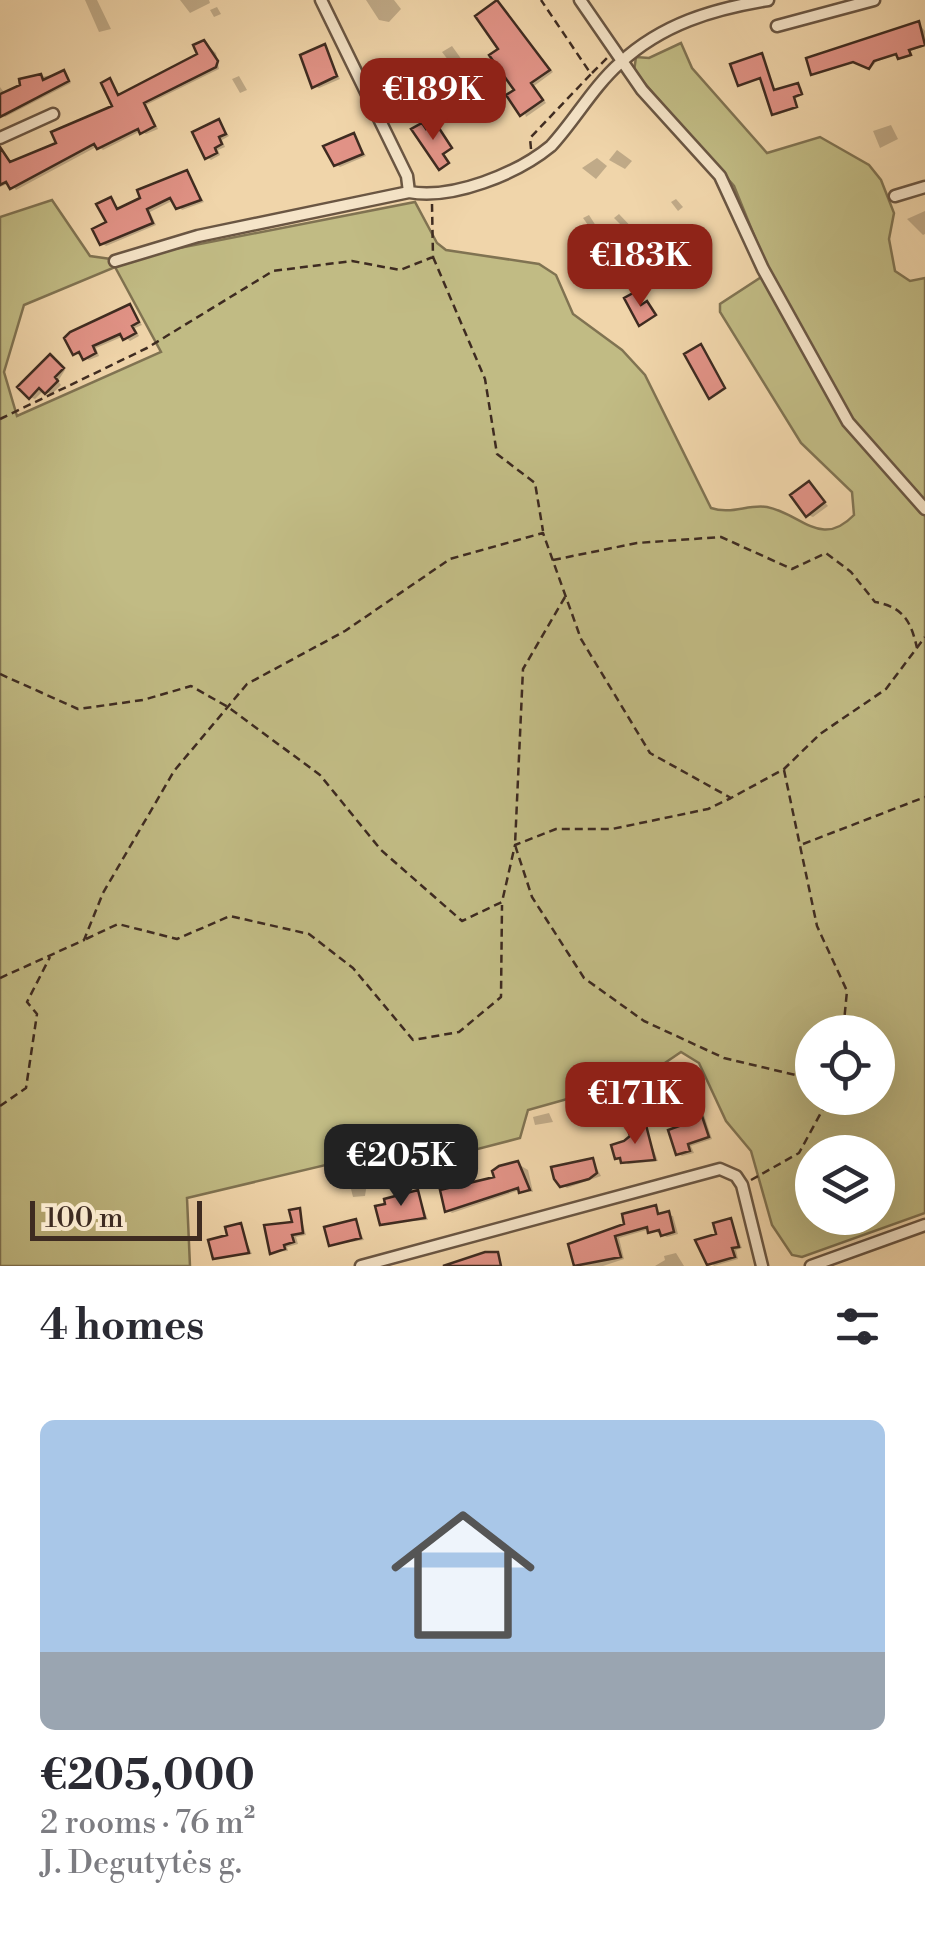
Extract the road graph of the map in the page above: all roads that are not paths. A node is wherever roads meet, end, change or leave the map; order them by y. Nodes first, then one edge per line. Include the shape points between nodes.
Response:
1 (321, 0) edge
2 (580, 0) edge
3 (768, 0) edge
4 (874, 0) edge
5 (778, 26) dead end
6 (620, 62) junction
7 (53, 114) dead end
8 (0, 138) edge
9 (925, 187) edge
10 (410, 192) junction
11 (894, 196) dead end
12 (115, 261) dead end
13 (925, 509) edge
14 (925, 1225) edge
15 (361, 1266) edge
16 (762, 1266) edge
17 (811, 1266) edge

1 - 10 street
2 - 6 street
3 - 6 street via 696,10
4 - 5 street
6 - 10 street via 538,157 432,194
6 - 13 street via 720,176 762,269 848,422
7 - 8 street
9 - 11 street
10 - 12 street via 198,236
14 - 17 street
15 - 16 street via 720,1169 742,1185

